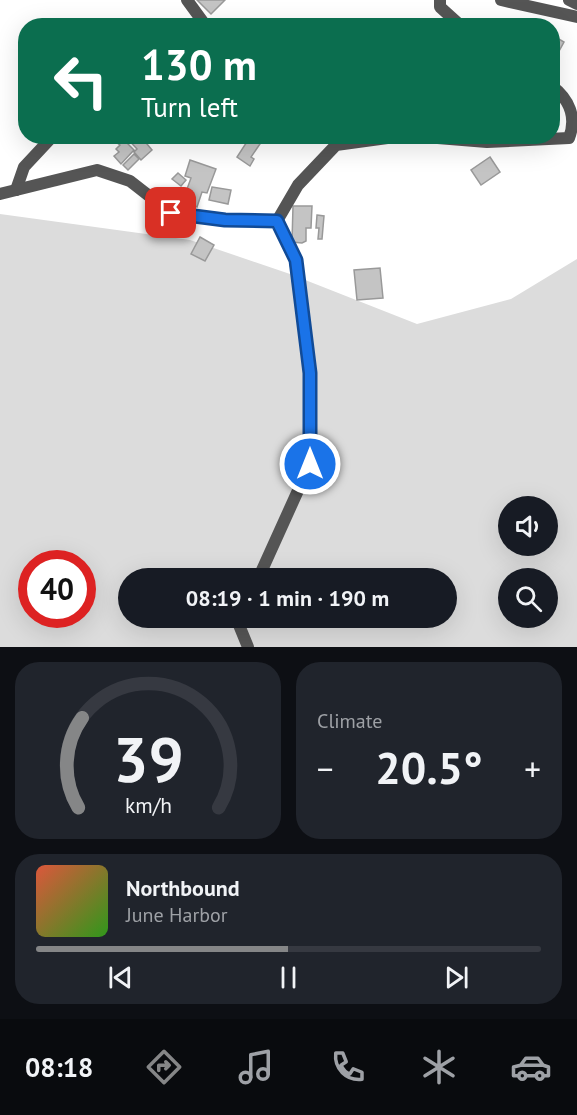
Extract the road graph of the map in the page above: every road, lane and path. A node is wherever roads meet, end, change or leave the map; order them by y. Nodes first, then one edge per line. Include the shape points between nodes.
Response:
1 (187, 0) edge
2 (440, 0) edge
3 (501, 0) edge
4 (569, 0) edge
5 (577, 4) edge
6 (577, 17) edge
7 (200, 18) edge
8 (453, 18) edge
9 (560, 93) edge
10 (560, 138) edge
11 (46, 144) edge
12 (343, 144) edge
13 (16, 190) junction
14 (0, 194) edge
15 (277, 221) junction
16 (263, 568) edge
17 (240, 628) edge
18 (248, 647) edge

1 - 7 street
2 - 8 street via 440,6
3 - 6 street
4 - 5 street
9 - 10 street via 569,100 575,116 575,129 569,138
11 - 13 street via 24,167
12 - 15 street via 336,145 298,184
13 - 14 street
13 - 15 street via 97,170 130,181 171,213
15 - 16 street via 296,260 310,373 310,464
17 - 18 street

